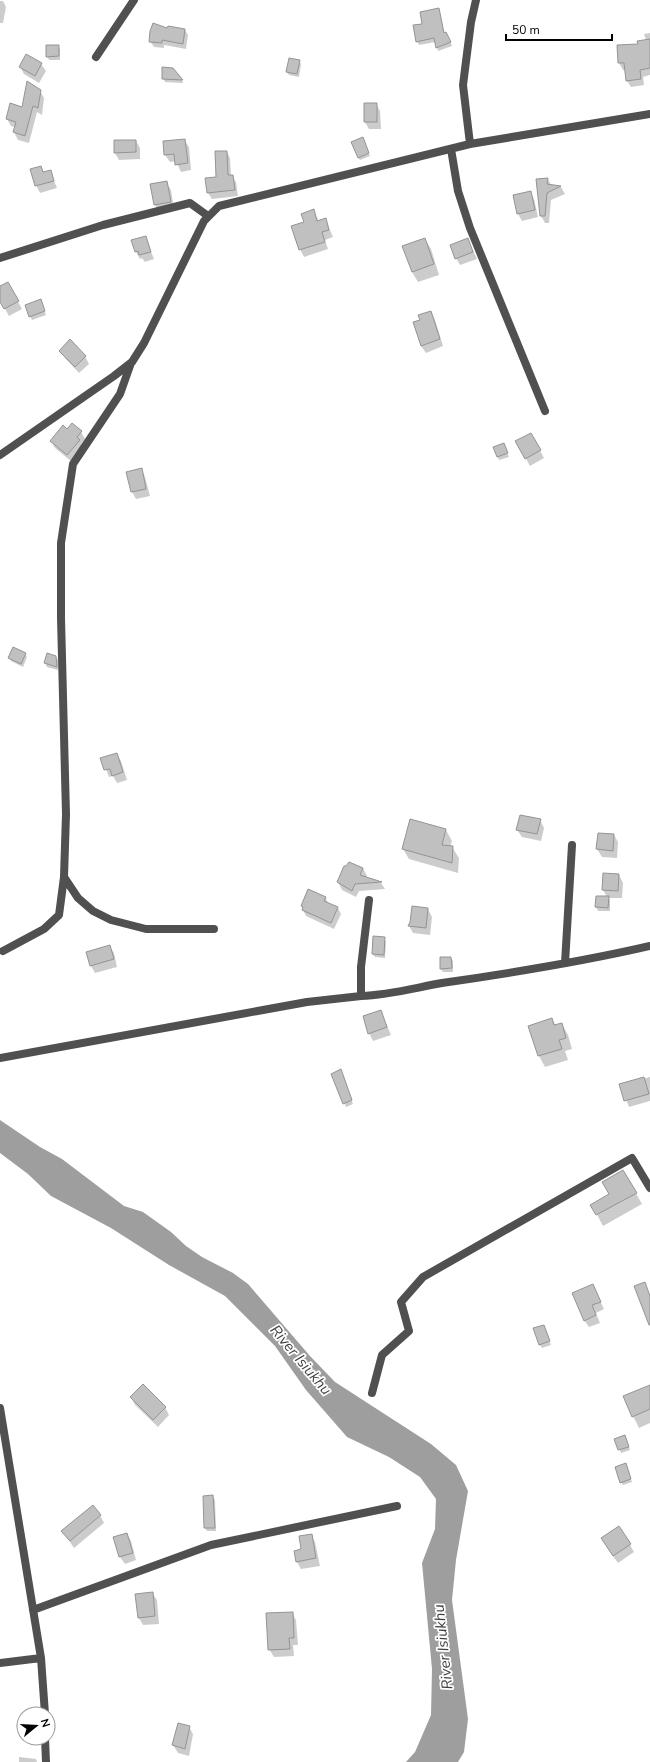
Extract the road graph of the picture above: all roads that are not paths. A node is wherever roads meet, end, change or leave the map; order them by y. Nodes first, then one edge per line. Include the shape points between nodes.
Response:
1 (134, 0) edge
2 (476, 0) edge
3 (96, 57) dead end
4 (650, 114) edge
5 (470, 144) junction
6 (451, 149) junction
7 (208, 216) junction
8 (0, 258) edge
9 (132, 362) junction
10 (544, 411) dead end
11 (0, 455) edge
12 (572, 845) dead end
13 (64, 877) junction
14 (369, 900) dead end
15 (214, 929) dead end
16 (650, 946) edge
17 (3, 951) dead end
18 (565, 963) junction
19 (361, 996) junction
20 (0, 1058) edge
21 (650, 1188) edge
22 (372, 1394) dead end
23 (0, 1408) edge
24 (397, 1506) dead end
25 (33, 1610) junction
26 (41, 1658) junction
27 (0, 1663) edge
28 (44, 1706) edge
29 (45, 1746) edge
30 (46, 1762) edge

1 - 3 street
2 - 5 street via 463,85
4 - 5 street
5 - 6 street
6 - 7 street via 219,206
6 - 10 street via 458,191 470,228
7 - 8 street via 190,203 103,225
7 - 9 street
9 - 11 street
9 - 13 street via 120,394 73,464 61,544 66,814
12 - 18 street
13 - 15 street via 83,902 93,911 111,920 146,929
13 - 17 street via 60,915 44,929
14 - 19 street via 361,967
16 - 18 street
18 - 19 street via 384,995
19 - 20 street via 307,1002
21 - 22 street via 632,1158 423,1277 401,1302 409,1331 382,1355
23 - 25 street
24 - 25 street via 211,1545
25 - 26 street
26 - 27 street
26 - 28 street
29 - 30 street

